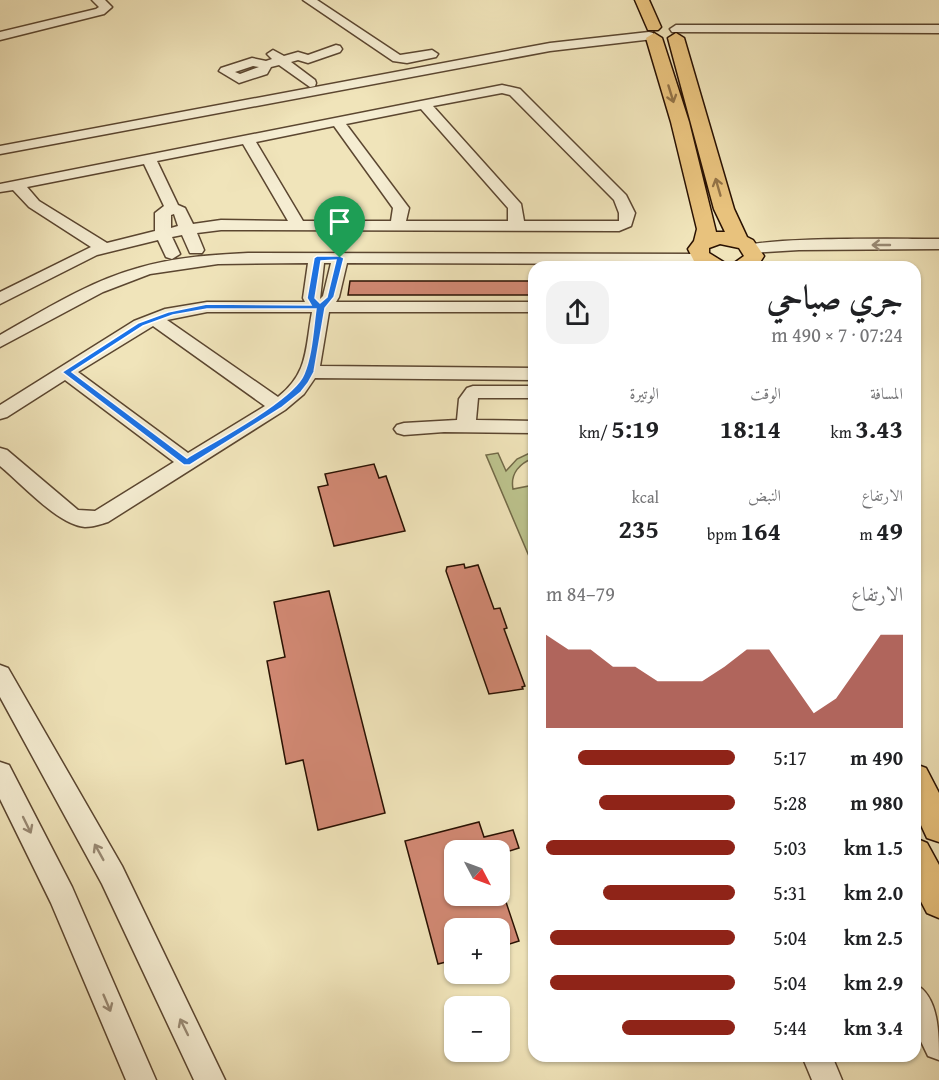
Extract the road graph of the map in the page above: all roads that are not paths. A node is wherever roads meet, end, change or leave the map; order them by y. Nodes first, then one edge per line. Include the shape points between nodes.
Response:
1 (98, 0) edge
2 (309, 0) edge
3 (642, 0) edge
4 (658, 0) edge
5 (939, 29) edge
6 (663, 33) junction
7 (0, 36) edge
8 (939, 36) edge
9 (268, 50) dead end
10 (442, 52) dead end
11 (298, 56) dead end
12 (283, 61) junction
13 (266, 66) dead end
14 (310, 83) junction
15 (424, 104) junction
16 (337, 121) junction
17 (246, 139) junction
18 (0, 141) edge
19 (0, 150) edge
20 (149, 159) junction
21 (17, 185) junction
22 (0, 188) edge
23 (172, 208) junction
24 (298, 225) junction
25 (398, 225) junction
26 (516, 225) junction
27 (186, 230) junction
28 (163, 234) junction
29 (103, 249) junction
30 (195, 250) junction
31 (934, 251) edge
32 (499, 253) junction
33 (172, 254) junction
34 (317, 258) junction
35 (340, 258) junction
36 (708, 258) edge
37 (746, 258) edge
38 (0, 299) edge
39 (321, 307) junction
40 (528, 307) edge
41 (45, 309) junction
42 (154, 319) junction
43 (0, 327) edge
44 (0, 342) edge
45 (66, 372) junction
46 (310, 372) junction
47 (528, 374) edge
48 (528, 392) edge
49 (278, 406) junction
50 (0, 413) edge
51 (467, 426) junction
52 (528, 427) edge
53 (404, 429) dead end
54 (0, 455) edge
55 (187, 462) junction
56 (0, 675) edge
57 (0, 773) edge
58 (921, 790) edge
59 (939, 827) edge
60 (921, 866) edge
61 (939, 901) edge
62 (921, 1010) edge
63 (939, 1045) edge
64 (820, 1062) edge
65 (141, 1080) edge
66 (210, 1080) edge
67 (827, 1080) edge

1 - 7 street via 106,7 100,12
2 - 10 street via 396,58
3 - 6 main road
4 - 6 main road
5 - 6 street
6 - 8 street
6 - 14 street via 583,34 504,44
6 - 19 street via 550,47
6 -> 36 main road via 707,229
37 -> 6 main road via 724,209
9 - 12 street
11 - 12 street
12 - 13 street
12 - 14 street
14 - 18 street
15 - 16 street
15 - 26 street via 516,207
15 - 26 street via 494,90 515,92 621,198 627,213 626,223 619,225
16 - 17 street
16 - 25 street via 400,208
17 - 20 street
17 - 24 street
20 - 21 street
20 - 23 street
21 - 22 street
21 - 29 street via 34,204
23 - 27 street via 180,211
23 - 28 street via 163,213
24 - 25 street
24 - 27 street via 221,225
25 - 26 street
27 - 28 street
27 - 30 street
28 - 29 street
28 - 33 street
29 - 38 street
30 - 32 street via 239,246
30 - 33 street
31 - 37 street
32 - 35 street
32 - 36 street
33 - 41 street via 103,273 65,290
34 - 35 street
34 - 39 street via 311,298
34 - 41 street via 229,259 167,266
35 - 39 street via 331,297
36 - 37 main road via 717,238
39 - 40 street
39 - 42 street via 207,307
39 - 46 street
41 - 43 street
41 - 44 street
42 - 45 street
42 - 49 street
45 - 50 street
45 - 55 street
46 - 47 street
46 - 49 street via 298,390
48 - 51 street via 472,392 467,404
49 - 55 street
51 - 52 street
51 - 53 street
54 - 55 street via 71,515 89,520 101,517
66 -> 56 street via 112,875
57 -> 65 street via 62,896
58 - 59 main road
60 - 61 main road
62 - 63 street
64 - 67 street

